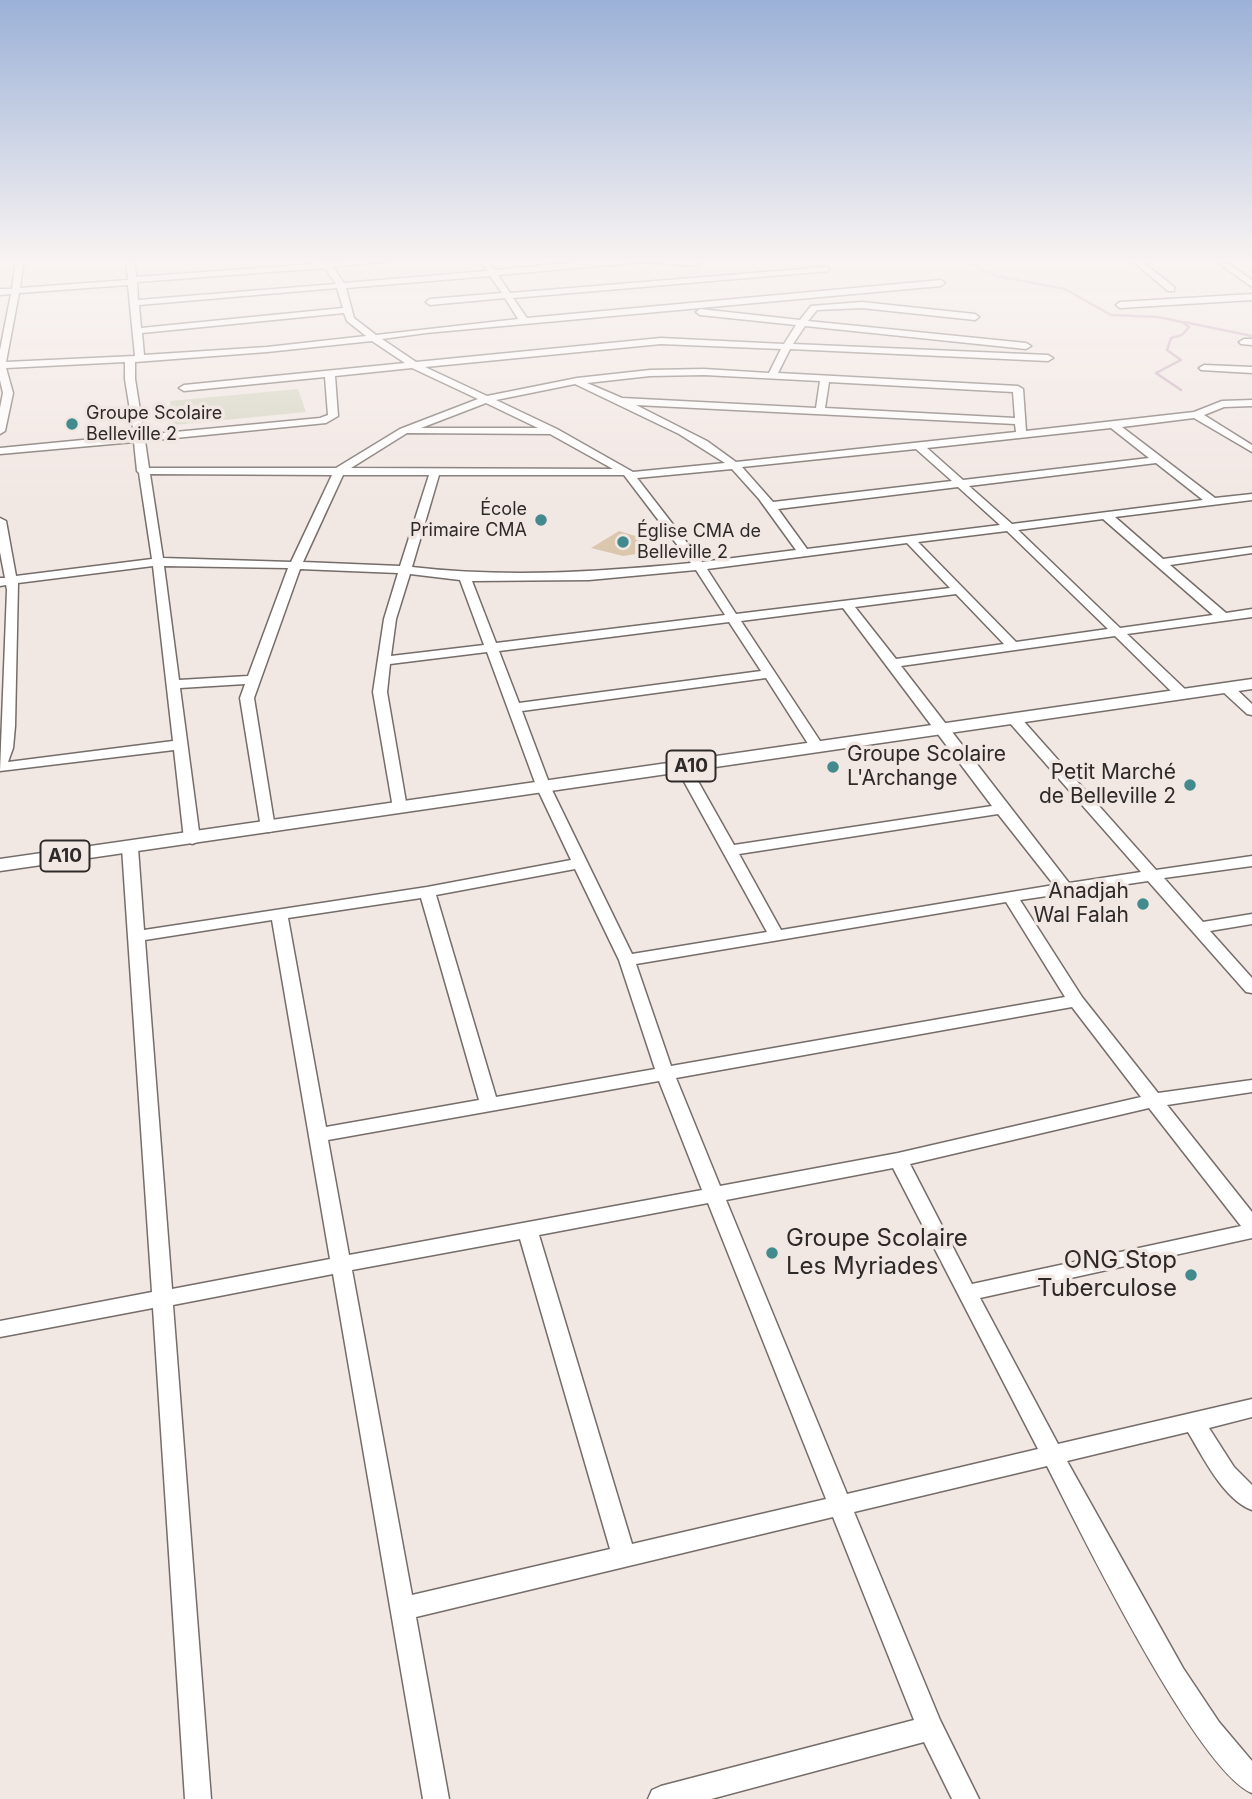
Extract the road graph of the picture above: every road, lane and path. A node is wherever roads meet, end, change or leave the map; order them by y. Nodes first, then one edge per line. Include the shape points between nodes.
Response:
1 (5, 343) edge
2 (136, 343) edge
3 (328, 343) edge
4 (381, 343) edge
5 (642, 343) edge
6 (710, 343) edge
7 (789, 343) edge
8 (999, 343) edge
9 (787, 346) junction
10 (1026, 346) dead end
11 (1048, 358) dead end
12 (135, 359) junction
13 (0, 365) edge
14 (415, 366) junction
15 (1204, 368) dead end
16 (1252, 370) edge
17 (330, 374) junction
18 (772, 375) junction
19 (825, 378) junction
20 (577, 381) junction
21 (184, 387) dead end
22 (487, 400) junction
23 (617, 401) junction
24 (1252, 403) edge
25 (820, 412) junction
26 (1196, 415) junction
27 (1020, 421) junction
28 (1113, 425) junction
29 (0, 431) edge
30 (404, 431) junction
31 (553, 431) junction
32 (1021, 435) junction
33 (139, 440) junction
34 (920, 447) junction
35 (1252, 449) edge
36 (0, 451) edge
37 (1159, 460) junction
38 (734, 465) junction
39 (142, 471) junction
40 (339, 471) junction
41 (435, 472) junction
42 (628, 474) junction
43 (958, 482) junction
44 (1252, 497) edge
45 (1213, 502) junction
46 (771, 506) junction
47 (1105, 515) junction
48 (0, 521) edge
49 (1008, 526) junction
50 (908, 538) junction
51 (1252, 550) edge
52 (803, 552) junction
53 (158, 562) junction
54 (1163, 562) junction
55 (295, 566) junction
56 (699, 566) junction
57 (404, 570) junction
58 (464, 577) junction
59 (6, 581) edge
60 (960, 590) junction
61 (846, 604) junction
62 (1252, 612) edge
63 (730, 617) junction
64 (1223, 617) junction
65 (1119, 633) junction
66 (490, 646) junction
67 (1014, 647) junction
68 (385, 661) junction
69 (893, 663) junction
70 (768, 674) junction
71 (255, 680) junction
72 (172, 684) junction
73 (1252, 684) edge
74 (1227, 688) junction
75 (1183, 695) junction
76 (512, 708) junction
77 (1252, 711) edge
78 (1014, 719) junction
79 (942, 728) junction
80 (178, 745) junction
81 (817, 747) junction
82 (0, 766) edge
83 (683, 767) junction
84 (544, 788) junction
85 (400, 808) junction
86 (999, 809) junction
87 (268, 828) junction
88 (192, 839) junction
89 (130, 848) junction
90 (732, 850) junction
91 (1252, 861) edge
92 (582, 863) junction
93 (0, 864) edge
94 (1153, 877) junction
95 (1065, 888) junction
96 (427, 892) junction
97 (1011, 898) junction
98 (279, 915) junction
99 (1252, 919) edge
100 (1198, 928) junction
101 (138, 936) junction
102 (777, 936) junction
103 (627, 960) junction
104 (1252, 988) edge
105 (1076, 1001) junction
106 (664, 1071) junction
107 (1252, 1086) edge
108 (1155, 1100) junction
109 (489, 1104) junction
110 (317, 1135) junction
111 (898, 1160) junction
112 (713, 1194) junction
113 (1252, 1228) edge
114 (527, 1229) junction
115 (341, 1265) junction
116 (967, 1293) junction
117 (163, 1300) junction
118 (0, 1329) edge
119 (1252, 1408) edge
120 (1193, 1422) junction
121 (1051, 1455) junction
122 (1252, 1500) edge
123 (840, 1506) junction
124 (624, 1556) junction
125 (402, 1609) junction
126 (930, 1728) junction
127 (1252, 1780) edge
128 (689, 1796) edge
129 (198, 1799) edge
130 (436, 1799) edge
131 (661, 1799) edge
132 (966, 1799) edge

1 - 13 street
2 - 12 street
3 - 12 street
4 - 14 street
5 - 14 street
6 - 9 street
7 - 9 street
8 - 10 street
9 - 11 street
9 - 18 street
12 - 13 street
12 - 33 street
13 - 29 street via 8,393
14 - 17 street
14 - 22 street
15 - 16 street
17 - 21 street
17 - 33 street via 333,416 329,419
18 - 19 street
18 - 20 street via 684,371
19 - 25 street
19 - 27 street via 1018,389
20 - 22 street
20 - 23 street
22 - 30 street
22 - 31 street
23 - 25 street
23 - 38 street
24 - 26 street via 1222,404
25 - 27 street
26 - 28 street
26 - 35 street
27 - 32 street
28 - 32 street
28 - 37 street
30 - 31 street
30 - 40 street
31 - 42 street
32 - 34 street
33 - 36 street
33 - 39 street
34 - 38 street
34 - 43 street
37 - 43 street
37 - 45 street
38 - 42 street
38 - 46 street
39 - 40 street
39 - 53 street
40 - 41 street
40 - 55 street
41 - 42 street
41 - 57 street
42 - 56 street
43 - 46 street
43 - 49 street
44 - 45 street
45 - 47 street
46 - 52 street
47 - 49 street
47 - 54 street
48 - 59 street
49 - 50 street
49 - 65 street
50 - 52 street
50 - 60 street
51 - 54 street
52 - 56 street
53 - 55 street
53 - 59 street
53 - 72 street
54 - 64 street
55 - 57 street
55 - 71 street
56 - 58 street via 589,576
56 - 63 street
57 - 58 street
57 - 68 street via 390,619
58 - 66 street
59 - 82 street via 7,737
60 - 61 street
60 - 67 street
61 - 63 street
61 - 69 street
62 - 64 street
63 - 66 street
63 - 70 street
64 - 65 street
65 - 67 street
65 - 75 street
66 - 68 street
66 - 76 street
67 - 69 street
68 - 85 street via 380,692
69 - 79 street
70 - 76 street
70 - 81 street
71 - 72 street
71 - 87 street via 247,698
72 - 80 street
73 - 74 main road, A10
74 - 75 main road, A10
74 - 77 street
75 - 78 main road, A10
76 - 84 street
78 - 79 main road, A10
78 - 94 street
79 - 81 main road, A10
79 - 86 street
80 - 82 street
80 - 88 street
81 - 83 main road, A10
83 - 84 main road, A10
83 - 90 street
84 - 85 main road, A10
84 - 92 street
85 - 87 main road, A10
86 - 90 street
86 - 95 street
87 - 88 main road, A10
88 - 89 main road, A10
89 - 93 main road, A10
89 - 101 street
90 - 102 street
91 - 94 street
92 - 96 street
92 - 103 street
94 - 95 street
94 - 100 street
95 - 97 street
96 - 98 street
96 - 109 street
97 - 102 street
97 - 105 street
98 - 101 street
98 - 110 street
99 - 100 street
100 - 104 street
101 - 117 street
102 - 103 street
103 - 106 street
105 - 106 street
105 - 108 street
106 - 109 street
106 - 112 street
107 - 108 street
108 - 111 street
108 - 113 street
109 - 110 street
110 - 115 street
111 - 112 street
111 - 116 street
112 - 114 street
112 - 123 street
113 - 116 street
114 - 115 street
114 - 124 street
115 - 117 street
115 - 125 street
116 - 121 street
117 - 118 street
117 - 129 street
119 - 120 street
120 - 121 street
120 - 122 street via 1226,1474
121 - 123 street
121 - 127 street via 1169,1669 1232,1761
123 - 124 street
123 - 126 street
124 - 125 street
125 - 130 street
126 - 128 street
126 - 132 street
128 - 131 street

